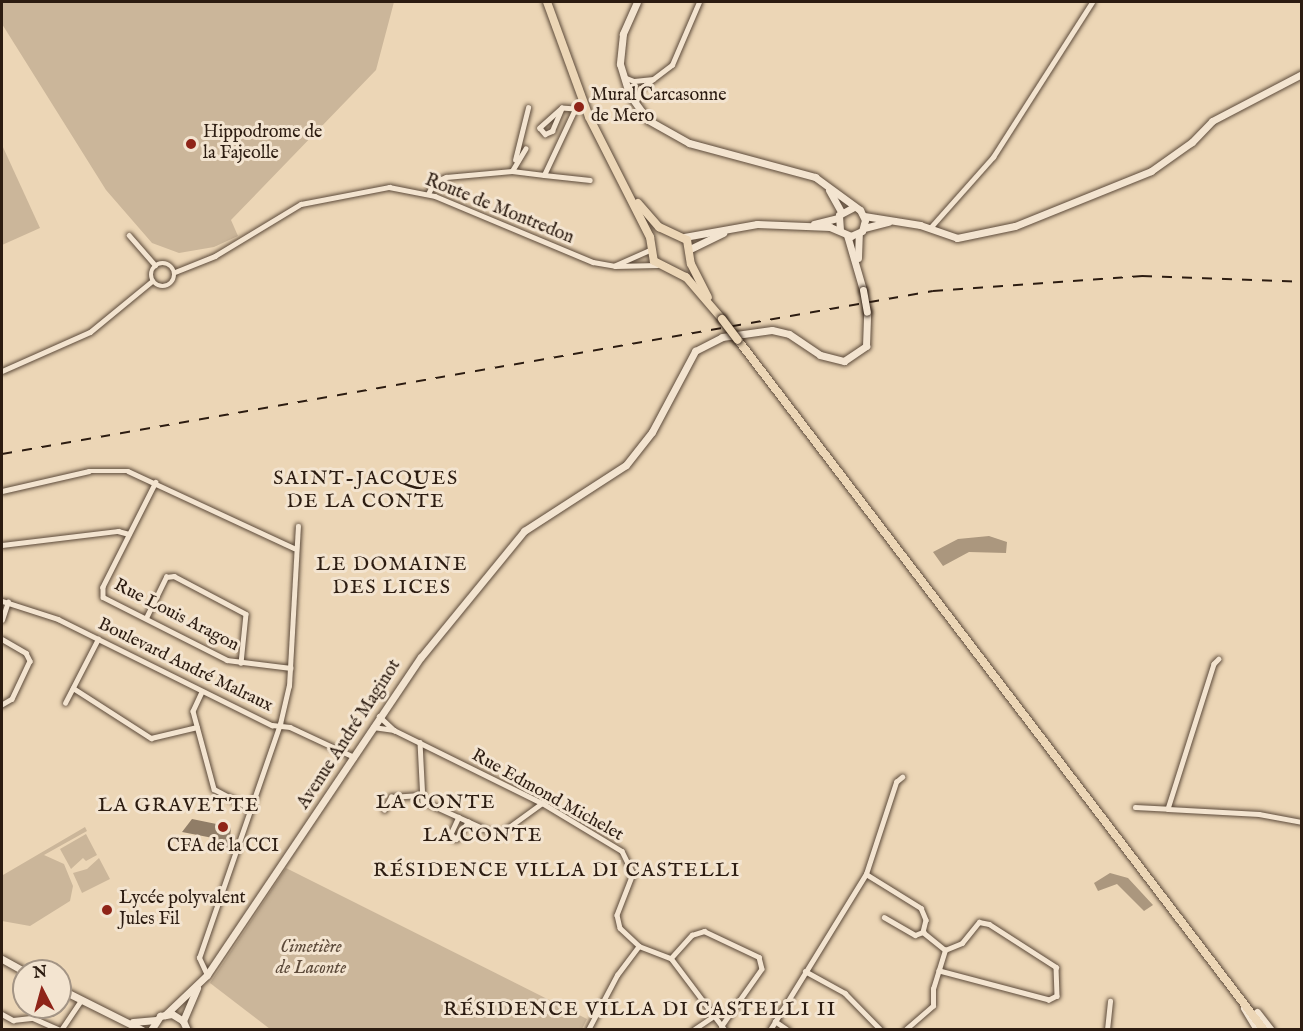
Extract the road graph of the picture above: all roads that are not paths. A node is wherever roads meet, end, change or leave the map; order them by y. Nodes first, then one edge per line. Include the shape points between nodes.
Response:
1 (547, 2) edge
2 (637, 2) edge
3 (699, 2) edge
4 (1092, 2) edge
5 (1302, 74) edge
6 (623, 76) junction
7 (658, 77) junction
8 (634, 81) junction
9 (640, 89) junction
10 (627, 90) junction
11 (636, 107) junction
12 (528, 108) dead end
13 (561, 108) junction
14 (525, 150) dead end
15 (515, 160) junction
16 (512, 171) junction
17 (544, 175) junction
18 (590, 180) dead end
19 (826, 185) junction
20 (630, 192) junction
21 (428, 194) junction
22 (852, 208) junction
23 (839, 215) junction
24 (864, 216) junction
25 (896, 221) junction
26 (809, 226) junction
27 (732, 228) junction
28 (930, 228) junction
29 (840, 230) junction
30 (862, 231) junction
31 (668, 232) junction
32 (129, 235) dead end
33 (847, 235) junction
34 (684, 237) junction
35 (651, 248) junction
36 (690, 253) junction
37 (858, 261) junction
38 (155, 266) junction
39 (615, 266) junction
40 (657, 266) junction
41 (673, 271) junction
42 (175, 272) junction
43 (152, 281) junction
44 (722, 319) junction
45 (2, 371) edge
46 (156, 482) junction
47 (2, 491) edge
48 (298, 525) dead end
49 (129, 534) junction
50 (2, 545) edge
51 (294, 548) junction
52 (4, 601) edge
53 (146, 618) junction
54 (2, 620) edge
55 (2, 639) edge
56 (98, 639) junction
57 (1219, 659) dead end
58 (241, 663) junction
59 (291, 668) junction
60 (73, 688) junction
61 (202, 692) junction
62 (65, 703) dead end
63 (2, 705) edge
64 (379, 716) junction
65 (387, 723) junction
66 (280, 724) junction
67 (197, 727) junction
68 (373, 727) junction
69 (384, 730) junction
70 (394, 730) junction
71 (420, 742) junction
72 (355, 757) junction
73 (902, 777) dead end
74 (420, 795) junction
75 (542, 803) junction
76 (1135, 807) dead end
77 (249, 808) junction
78 (1168, 809) junction
79 (384, 810) dead end
80 (459, 817) junction
81 (468, 822) junction
82 (1302, 822) edge
83 (866, 874) junction
84 (1155, 883) junction
85 (884, 917) dead end
86 (923, 932) junction
87 (639, 945) junction
88 (945, 950) junction
89 (1209, 956) junction
90 (671, 958) junction
91 (805, 971) junction
92 (939, 971) junction
93 (207, 975) junction
94 (197, 988) junction
95 (72, 994) edge
96 (82, 999) junction
97 (1110, 1001) dead end
98 (2, 1014) edge
99 (165, 1015) junction
100 (714, 1016) junction
101 (156, 1020) junction
102 (183, 1021) junction
103 (775, 1021) junction
104 (133, 1022) junction
105 (724, 1028) edge
106 (60, 1029) edge
107 (142, 1029) edge
108 (151, 1029) edge
109 (187, 1029) edge
110 (588, 1029) edge
111 (693, 1029) edge
112 (770, 1029) edge
113 (788, 1029) edge
114 (881, 1029) edge
115 (905, 1029) edge
116 (1107, 1029) edge
117 (1257, 1029) edge
118 (1264, 1029) edge
119 (1270, 1029) edge

1 - 20 main road via 590,117
2 - 6 street via 620,50
3 - 7 street via 672,65
4 - 28 street via 993,157
5 - 28 street via 1212,121 1162,165 1091,198 1015,226 965,238
6 - 8 street
6 - 10 street
7 - 8 street
7 - 9 street
8 - 10 street
9 - 10 street
9 - 11 street
10 - 11 street
11 - 19 street via 675,138 785,166
12 - 15 street
13 - 13 street via 542,124 542,133 552,131
13 - 17 street via 575,109
14 - 15 street
15 - 16 street
16 - 17 street
16 - 21 street via 446,177 434,182
17 - 18 street
19 - 22 street
19 - 23 street
20 - 31 main road via 652,221
20 - 35 main road
21 - 39 street, Route de Montredon via 593,262
21 - 42 street, Route de Montredon via 389,187 321,198
22 - 23 street
22 - 24 street
23 - 26 street
23 - 29 street
24 - 25 street
24 - 30 street
25 - 28 street
25 - 30 street
26 - 27 street
26 - 29 street
27 - 34 street
27 - 36 street
29 - 33 street
30 - 33 street
30 - 37 street
31 - 34 main road
31 - 35 main road
32 - 38 street
33 - 37 street
34 - 36 main road
35 - 39 street
35 - 40 main road
36 - 41 main road
36 - 44 main road
37 - 64 street, Avenue André Maginot, bridge via 867,312 866,346 844,361 820,355 789,334 772,330 722,337 695,351 642,446 609,478 524,531 421,657
38 - 42 street via 167,263
38 - 43 street
39 - 40 street, Route de Montredon
40 - 41 main road
41 - 44 main road via 686,277
42 - 43 street via 169,286 158,287
43 - 45 street via 90,332
44 - 84 main road, bridge
46 - 47 street via 128,471 102,469
46 - 49 street, Rue Louis Aragon
46 - 51 street
48 - 51 street
49 - 50 street via 118,531
49 - 53 street, Rue Louis Aragon via 102,593
51 - 59 street
52 - 54 street
52 - 56 street, Boulevard André Malraux
53 - 58 street, Rue Louis Aragon
53 - 58 street via 166,577 174,576 246,614
55 - 63 street via 30,657 12,699
56 - 60 street
56 - 61 street, Boulevard André Malraux
57 - 78 street via 1214,664
58 - 59 street, Rue Louis Aragon
59 - 66 street
60 - 62 street
60 - 67 street via 151,738
61 - 66 street, Boulevard André Malraux via 272,725
61 - 67 street via 194,707
64 - 65 street, Rue Edmond Michelet
64 - 68 street, Avenue André Maginot
65 - 69 street
65 - 70 street, Rue Edmond Michelet
66 - 72 street, Boulevard André Malraux
66 - 77 street
67 - 77 street via 214,789
68 - 69 street, Rue Edmond Michelet
68 - 72 street, Avenue André Maginot
69 - 70 street, Rue Edmond Michelet
70 - 71 street, Rue Edmond Michelet
71 - 74 street
71 - 75 street, Rue Edmond Michelet
72 - 93 street, Avenue André Maginot
73 - 83 street via 896,782
74 - 79 street via 391,797
74 - 80 street via 423,801
75 - 81 street via 498,835
75 - 87 street, Rue Edmond Michelet via 629,859 633,874 617,922
76 - 78 street
77 - 93 street via 199,958
78 - 82 street via 1259,814
80 - 81 street
80 - 81 street via 452,834 456,839
83 - 86 street via 921,908 926,920
83 - 91 street
84 - 89 main road
84 - 119 main road
85 - 86 street via 915,935
86 - 88 street
87 - 90 street
87 - 110 street via 617,975
88 - 92 street
88 - 92 street via 962,943 979,921 1056,967 1057,996 1049,1000
89 - 117 street
89 - 118 main road
90 - 100 street
90 - 105 street via 692,935 704,931 759,957 762,969
91 - 103 street
91 - 114 street via 845,993
92 - 115 street via 932,993 933,1006
93 - 94 street, Avenue André Maginot
94 - 99 street, Avenue André Maginot
94 - 102 street, Avenue André Maginot
95 - 96 street
96 - 104 street
96 - 106 street
97 - 116 street
98 - 106 street via 13,1020 33,1018
99 - 101 street, Avenue André Maginot
99 - 102 street
100 - 105 street
100 - 111 street
101 - 104 street
101 - 108 street
102 - 109 street
103 - 112 street
103 - 113 street
104 - 107 street

